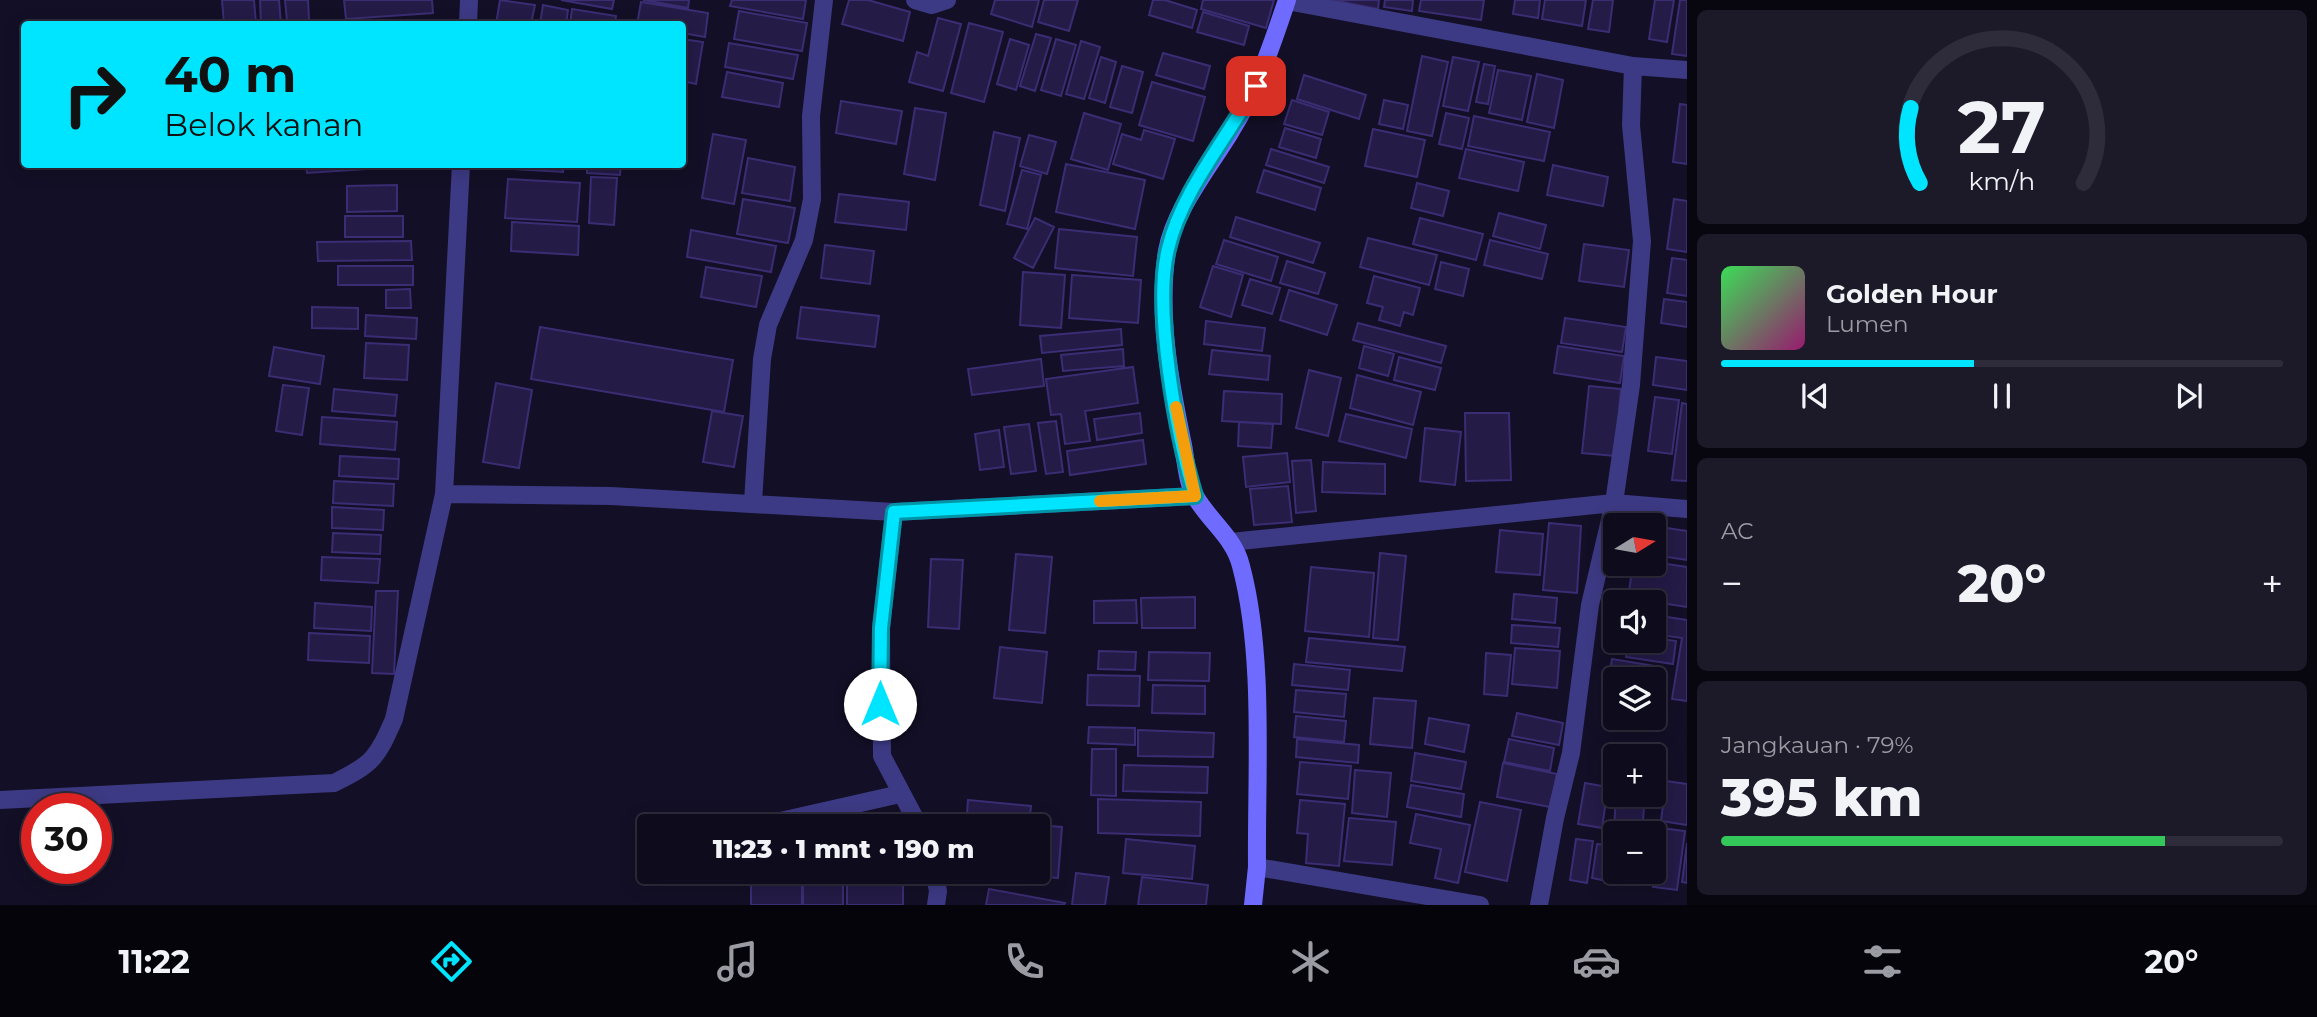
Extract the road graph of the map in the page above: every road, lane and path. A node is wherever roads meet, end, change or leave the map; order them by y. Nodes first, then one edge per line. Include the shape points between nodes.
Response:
1 (469, 0) edge
2 (824, 0) edge
3 (915, 0) edge
4 (947, 0) edge
5 (1287, 0) edge
6 (468, 21) edge
7 (1633, 66) junction
8 (1687, 70) edge
9 (461, 168) edge
10 (444, 494) junction
11 (1195, 496) junction
12 (753, 502) junction
13 (1614, 503) junction
14 (1687, 509) edge
15 (894, 512) junction
16 (1231, 542) junction
17 (900, 794) junction
18 (0, 800) edge
19 (812, 814) edge
20 (912, 814) edge
21 (1257, 867) junction
22 (937, 884) edge
23 (936, 905) edge
24 (1253, 905) edge
25 (1480, 905) edge
26 (1539, 905) edge

1 - 6 street
2 - 12 street via 810,129 812,199 804,240 768,325
3 - 4 street via 932,5
5 - 7 street
5 - 11 street via 1256,86 1193,187 1168,248 1166,327 1177,414
7 - 8 street
7 - 13 street via 1631,125 1642,241 1631,385
9 - 10 street
10 - 12 street
10 - 18 street via 394,719 367,767 334,783
11 - 15 street
11 - 16 street
12 - 15 street
13 - 14 street
13 - 16 street
13 - 26 street via 1590,605 1571,753
15 - 17 street via 881,628 880,730 881,756
16 - 21 street via 1241,565 1252,630
17 - 19 street
17 - 20 street
21 - 24 street
21 - 25 street
22 - 23 street

